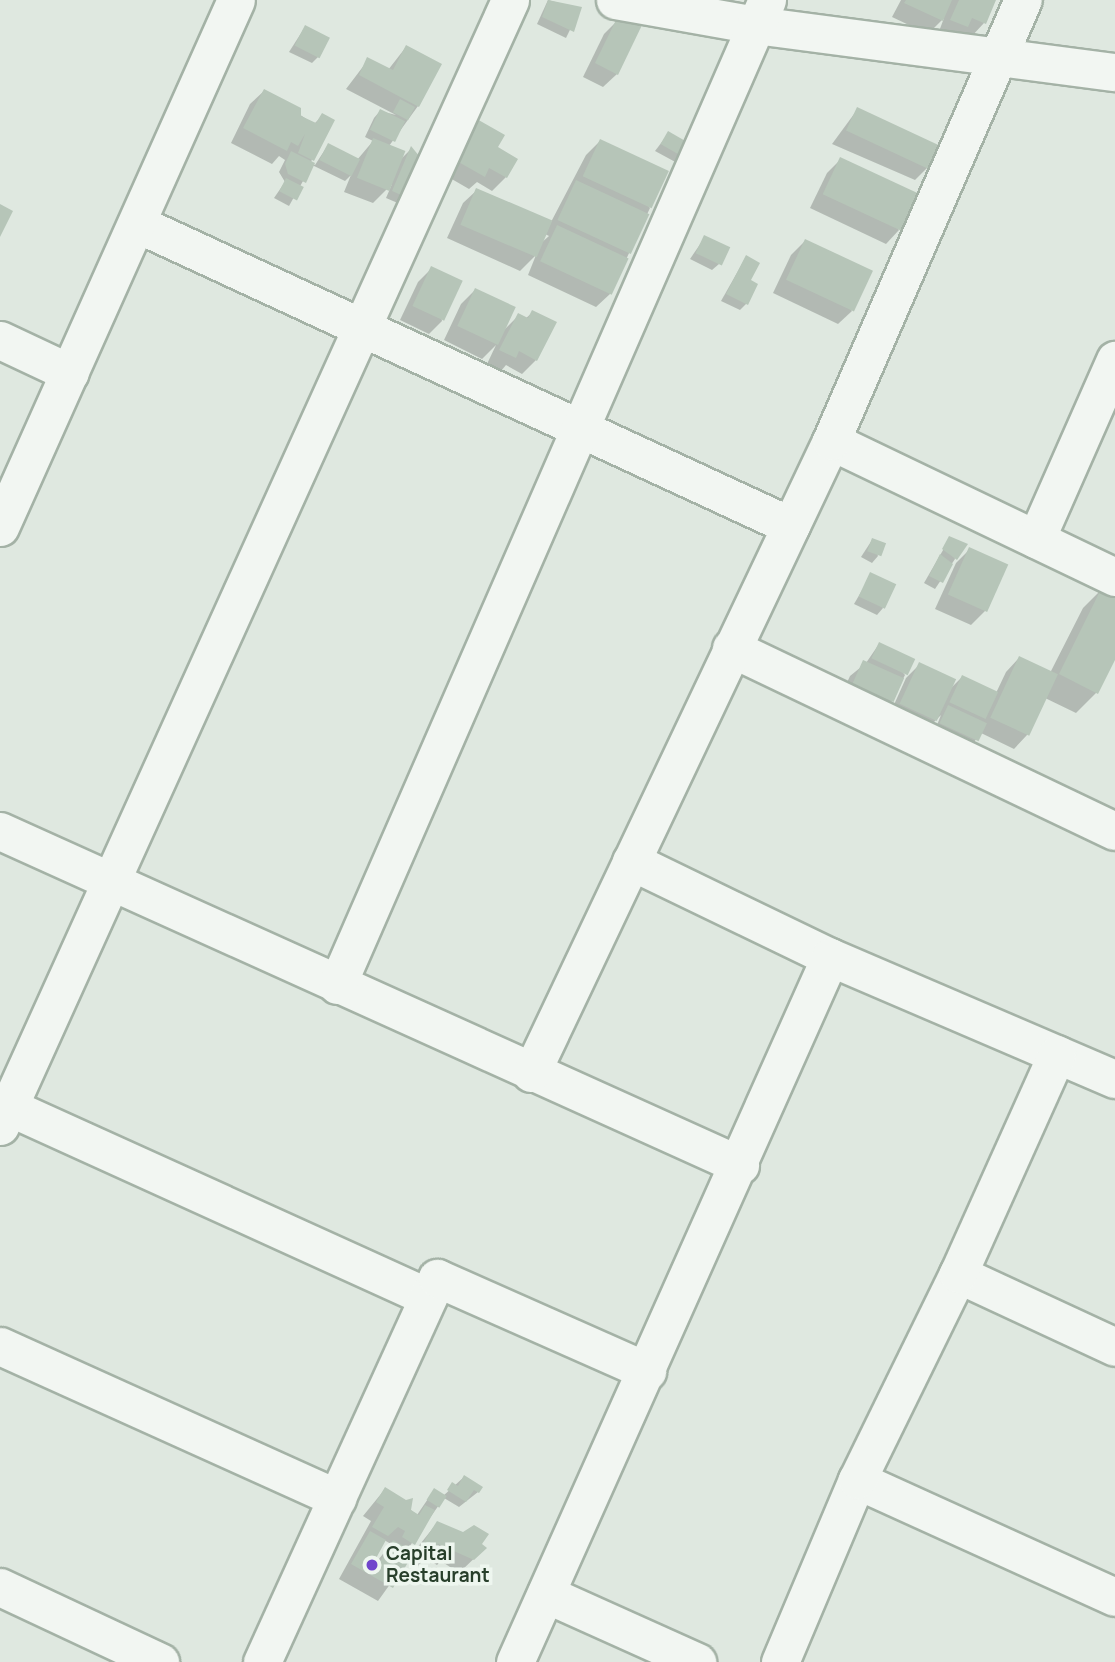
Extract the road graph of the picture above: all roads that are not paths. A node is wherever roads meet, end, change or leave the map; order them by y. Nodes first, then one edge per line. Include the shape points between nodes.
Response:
1 (236, 0) edge
2 (510, 0) edge
3 (615, 0) edge
4 (1023, 0) edge
5 (762, 13) edge
6 (999, 56) junction
7 (1115, 72) edge
8 (138, 223) junction
9 (364, 329) junction
10 (0, 340) edge
11 (1115, 360) edge
12 (70, 373) junction
13 (580, 429) junction
14 (831, 441) junction
15 (791, 526) junction
16 (0, 527) edge
17 (1035, 539) junction
18 (1115, 577) edge
19 (731, 648) junction
20 (0, 831) edge
21 (1115, 831) edge
22 (631, 860) junction
23 (110, 881) junction
24 (830, 957) junction
25 (337, 985) junction
26 (1057, 1054) junction
27 (531, 1073) junction
28 (1115, 1079) edge
29 (4, 1117) edge
30 (740, 1165) junction
31 (958, 1274) junction
32 (428, 1297) junction
33 (0, 1346) edge
34 (1115, 1348) edge
35 (647, 1371) junction
36 (858, 1480) junction
37 (337, 1498) junction
38 (0, 1587) edge
39 (546, 1594) junction
40 (1115, 1597) edge
41 (160, 1662) edge
42 (262, 1662) edge
43 (515, 1662) edge
44 (697, 1662) edge
45 (780, 1662) edge

1 - 8 street
2 - 9 street
3 - 5 street
4 - 6 street
5 - 6 street
5 - 13 street
6 - 7 street
6 - 14 street
8 - 9 street
8 - 12 street
9 - 13 street
9 - 23 street
10 - 12 street
11 - 17 street
12 - 16 street
13 - 15 street
13 - 25 street
14 - 15 street
14 - 17 street
15 - 19 street
17 - 18 street
19 - 21 street
19 - 22 street
20 - 23 street
22 - 24 street
22 - 27 street
23 - 25 street
23 - 29 street
24 - 26 street
24 - 30 street
25 - 27 street
26 - 28 street
26 - 31 street
27 - 30 street
29 - 32 street
30 - 35 street
31 - 34 street
31 - 36 street
32 - 35 street via 437,1278
32 - 37 street
33 - 37 street
35 - 39 street
36 - 40 street
36 - 45 street
37 - 42 street
38 - 41 street
39 - 43 street
39 - 44 street

